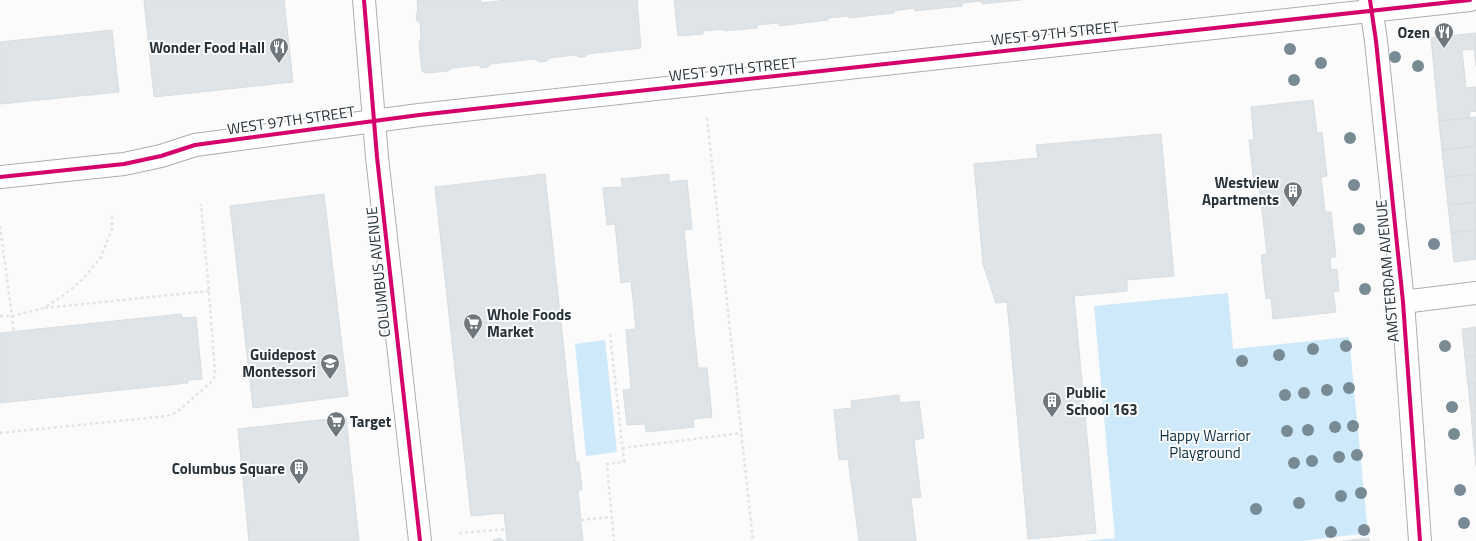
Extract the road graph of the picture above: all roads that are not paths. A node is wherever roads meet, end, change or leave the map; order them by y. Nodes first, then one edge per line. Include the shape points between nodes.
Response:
1 (364, 0) edge
2 (1470, 0) edge
3 (1370, 5) edge
4 (375, 121) junction
5 (0, 177) edge
6 (1476, 294) edge
7 (1403, 302) junction
8 (420, 541) edge
9 (1420, 541) edge

1 - 4 street, COLUMBUS AVENUE
2 - 3 street, WEST 97TH STREET
3 - 4 street, WEST 97TH STREET
3 - 7 street, AMSTERDAM AVENUE
4 - 5 street, WEST 97TH STREET via 195,145 124,164
4 - 8 street, COLUMBUS AVENUE
6 - 7 street
7 - 9 street, AMSTERDAM AVENUE

